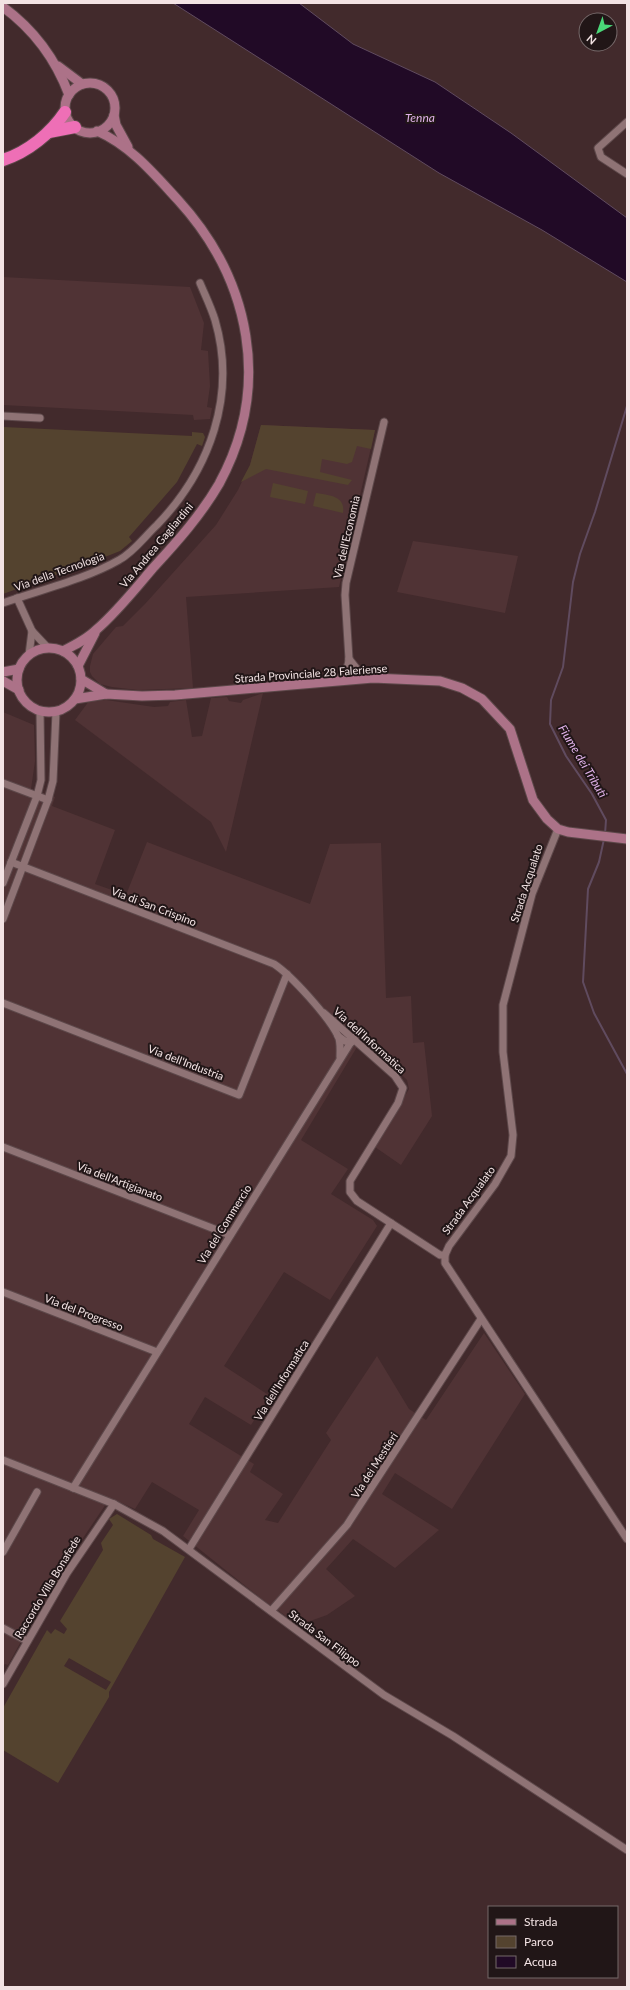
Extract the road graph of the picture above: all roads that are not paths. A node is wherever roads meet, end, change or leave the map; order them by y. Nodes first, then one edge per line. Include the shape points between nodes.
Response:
1 (3, 7) edge
2 (56, 65) junction
3 (82, 84) junction
4 (69, 94) junction
5 (66, 112) junction
6 (114, 115) junction
7 (627, 122) edge
8 (75, 127) junction
9 (49, 132) junction
10 (97, 132) junction
11 (130, 150) junction
12 (3, 160) edge
13 (627, 174) edge
14 (200, 283) dead end
15 (3, 416) edge
16 (40, 418) dead end
17 (384, 422) dead end
18 (17, 598) junction
19 (3, 603) edge
20 (32, 631) junction
21 (95, 631) junction
22 (48, 648) junction
23 (64, 651) junction
24 (29, 655) junction
25 (78, 666) junction
26 (351, 668) junction
27 (19, 669) junction
28 (3, 672) edge
29 (373, 678) junction
30 (82, 679) junction
31 (357, 680) junction
32 (3, 681) edge
33 (332, 682) junction
34 (19, 690) junction
35 (106, 694) junction
36 (75, 699) junction
37 (40, 711) junction
38 (56, 712) junction
39 (3, 783) edge
40 (37, 796) junction
41 (48, 800) junction
42 (558, 829) junction
43 (625, 839) edge
44 (11, 862) junction
45 (23, 867) junction
46 (3, 883) edge
47 (3, 919) edge
48 (287, 974) junction
49 (3, 1004) edge
50 (317, 1007) junction
51 (338, 1036) junction
52 (352, 1040) junction
53 (340, 1057) junction
54 (3, 1147) edge
55 (391, 1223) junction
56 (230, 1235) junction
57 (445, 1255) junction
58 (3, 1292) edge
59 (481, 1319) junction
60 (158, 1352) junction
61 (3, 1460) edge
62 (73, 1488) junction
63 (37, 1492) dead end
64 (114, 1504) junction
65 (627, 1539) edge
66 (190, 1549) junction
67 (3, 1552) edge
68 (271, 1611) junction
69 (3, 1628) edge
70 (27, 1641) junction
71 (3, 1684) edge
72 (627, 1850) edge

1 - 2 main road via 31,33
2 - 3 main road
2 - 4 main road
3 - 4 main road
3 - 6 main road via 98,84 110,93 114,99
4 - 5 main road
5 - 8 main road via 70,123
5 - 9 highway
6 - 10 main road via 108,125
6 - 11 main road via 116,125
7 - 13 street via 598,148 601,157
8 - 9 highway
8 - 10 main road via 90,133
9 - 12 highway via 28,148
10 - 11 main road via 113,138
11 - 21 main road, Via Andrea Gagliardini via 184,206 210,239 238,302 247,344 250,378 244,420 235,449 218,484 175,544
14 - 18 street, Via della Tecnologia via 215,319 222,374 221,403 215,427 196,476 162,519 121,559 104,568
15 - 16 street
17 - 26 street, Via dell'Economia via 346,583
18 - 19 street, Via della Tecnologia
18 - 20 street
20 - 22 street
20 - 24 street
21 - 23 main road
21 - 25 main road
22 - 23 main road
22 - 24 main road
23 - 25 main road
24 - 27 main road
25 - 30 main road
26 - 29 street
26 - 31 street via 352,678
26 - 33 street
27 - 28 main road
27 - 34 main road
29 - 31 main road, Strada Provinciale 28 Faleriense
29 - 42 main road, Strada Provinciale 28 Faleriense via 440,681 462,688 482,699 510,729 533,800
30 - 35 main road, Strada Provinciale 28 Faleriense
30 - 36 main road
31 - 33 main road, Strada Provinciale 28 Faleriense
32 - 34 main road
33 - 35 main road, Strada Provinciale 28 Faleriense via 161,696
34 - 37 main road via 23,699
35 - 36 main road, Strada Provinciale 28 Faleriense
36 - 38 main road via 70,705
37 - 38 main road
37 - 40 street via 41,780
38 - 41 street via 53,781
39 - 40 street
40 - 41 street
40 - 44 street
41 - 45 street
42 - 43 main road via 584,835
42 - 57 street, Strada Acqualato via 547,851 532,894 503,1005 503,1045 513,1135 511,1156 495,1184 456,1234
44 - 45 street, Via di San Crispino
44 - 46 street
45 - 47 street
45 - 48 street, Via di San Crispino via 274,964
48 - 49 street, Via dell'Industria via 239,1095
48 - 50 street
50 - 51 street
50 - 52 street, Via dell'Informatica
51 - 52 street via 345,1041
51 - 53 street
52 - 53 street, Via del Commercio
52 - 55 street, Via dell'Informatica via 395,1076 403,1088 398,1103 348,1187 357,1201
53 - 56 street, Via del Commercio
54 - 56 street, Via dell'Artigianato
55 - 57 street, Via dell'Informatica via 440,1255
55 - 66 street, Via dell'Informatica
56 - 60 street, Via del Commercio
57 - 59 street via 449,1271
58 - 60 street, Via del Progresso
59 - 65 street
59 - 68 street, Via dei Mestieri via 347,1525
60 - 62 street, Via del Commercio
61 - 62 street, Strada San Filippo
62 - 64 street, Strada San Filippo
63 - 67 street
64 - 66 street, Strada San Filippo
64 - 70 street, Raccordo Villa Bonafede via 67,1573
66 - 68 street, Strada San Filippo
68 - 72 street, Strada San Filippo via 384,1695 453,1736
69 - 70 street
70 - 71 street, Raccordo Villa Bonafede

